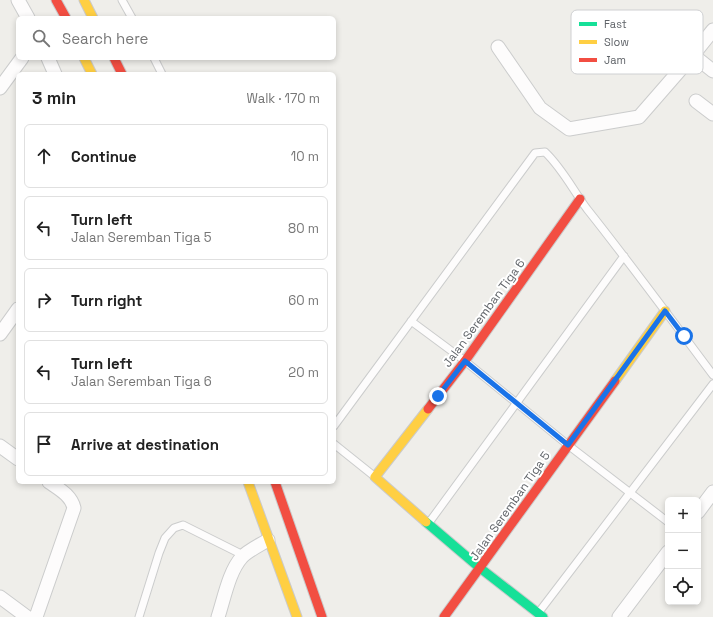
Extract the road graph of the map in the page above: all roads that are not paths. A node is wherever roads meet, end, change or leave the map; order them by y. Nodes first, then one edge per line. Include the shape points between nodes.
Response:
1 (18, 0) edge
2 (56, 0) edge
3 (84, 0) edge
4 (122, 0) edge
5 (27, 16) edge
6 (65, 16) edge
7 (92, 16) edge
8 (131, 16) edge
9 (713, 30) edge
10 (703, 42) edge
11 (498, 46) dead end
12 (21, 60) edge
13 (49, 60) edge
14 (85, 60) edge
15 (115, 60) edge
16 (155, 60) edge
17 (703, 63) edge
18 (713, 71) edge
19 (54, 72) edge
20 (91, 72) edge
21 (121, 72) edge
22 (161, 72) edge
23 (676, 74) edge
24 (0, 88) edge
25 (696, 100) dead end
26 (713, 114) edge
27 (580, 199) junction
28 (624, 256) junction
29 (665, 311) junction
30 (16, 312) edge
31 (411, 321) junction
32 (0, 334) edge
33 (465, 361) junction
34 (713, 375) edge
35 (713, 384) edge
36 (517, 404) junction
37 (336, 423) edge
38 (568, 445) junction
39 (0, 446) edge
40 (336, 446) edge
41 (16, 458) edge
42 (375, 477) junction
43 (52, 484) edge
44 (249, 484) edge
45 (276, 484) edge
46 (713, 492) edge
47 (630, 493) junction
48 (701, 508) edge
49 (665, 520) edge
50 (428, 524) junction
51 (268, 540) junction
52 (243, 555) junction
53 (665, 556) edge
54 (480, 568) junction
55 (0, 597) edge
56 (539, 616) edge
57 (27, 617) edge
58 (36, 617) edge
59 (139, 617) edge
60 (218, 617) edge
61 (297, 617) edge
62 (322, 617) edge
63 (444, 617) edge
64 (619, 617) edge

1 - 5 street
2 - 6 street
3 - 7 street
4 - 8 lane
9 - 10 street
11 - 23 street via 540,108 568,129 639,117
12 - 24 street
13 - 19 street
14 - 20 street
15 - 21 street
16 - 22 lane
17 - 18 street
25 - 26 street
27 - 28 lane
27 - 31 lane via 554,160 545,152 535,153
27 - 33 street, Jalan Seremban Tiga 6
28 - 29 lane
28 - 36 lane
29 - 34 lane
29 - 38 street, Jalan Seremban Tiga 5
30 - 32 street
31 - 33 lane
31 - 37 lane
33 - 36 lane
33 - 42 street, Jalan Seremban Tiga 6
35 - 47 lane
36 - 38 lane
36 - 50 lane
38 - 47 lane
38 - 54 street, Jalan Seremban Tiga 5
39 - 41 street
40 - 42 lane
42 - 50 street
43 - 58 street via 69,497 74,508
44 - 51 street
45 - 62 street
46 - 48 street
47 - 49 lane
47 - 56 lane
50 - 54 street
51 - 52 street
51 - 61 street
52 - 59 lane via 183,525 174,528 165,538
52 - 60 street via 232,575
53 - 64 street
54 - 56 street
54 - 63 street, Jalan Seremban Tiga 5
55 - 57 street

